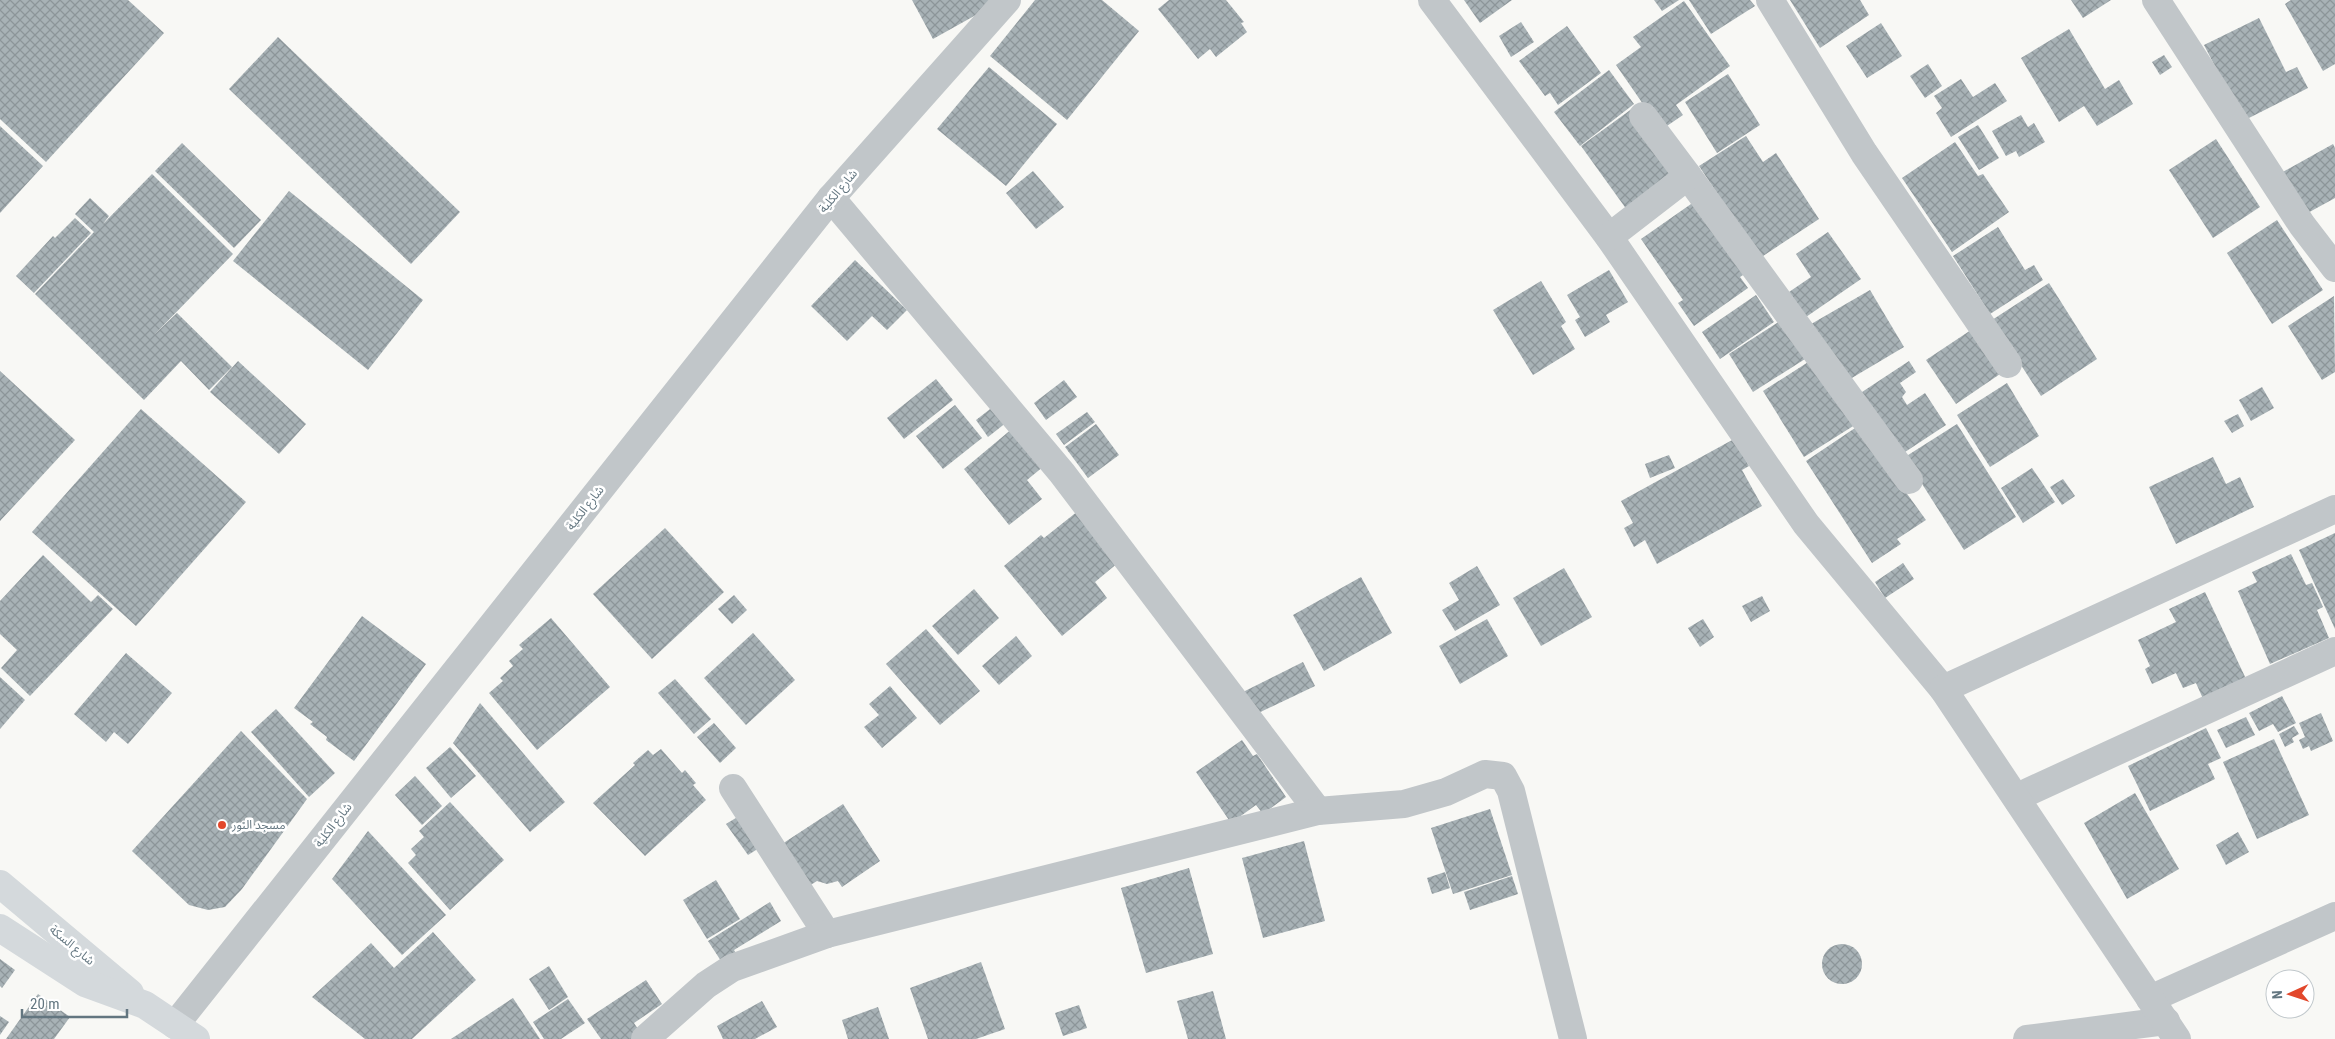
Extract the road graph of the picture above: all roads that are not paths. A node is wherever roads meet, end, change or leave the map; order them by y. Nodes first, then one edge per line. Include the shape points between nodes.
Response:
1 (1007, 0) edge
2 (1432, 0) edge
3 (1770, 0) edge
4 (2156, 0) edge
5 (1643, 116) dead end
6 (1688, 176) junction
7 (830, 198) junction
8 (1609, 237) junction
9 (2335, 268) edge
10 (2008, 364) dead end
11 (1909, 480) dead end
12 (2335, 509) edge
13 (2335, 651) edge
14 (1943, 689) junction
15 (733, 788) dead end
16 (2019, 802) junction
17 (1318, 811) junction
18 (0, 884) edge
19 (2335, 916) edge
20 (0, 928) edge
21 (827, 934) junction
22 (2150, 999) junction
23 (145, 1005) junction
24 (2172, 1030) edge
25 (185, 1032) edge
26 (645, 1039) edge
27 (1573, 1039) edge
28 (2027, 1039) edge

1 - 7 street, شارع الكلية
2 - 8 street
3 - 10 street via 1864,153
4 - 9 street via 2302,225
5 - 6 street
6 - 8 street
6 - 11 street
7 - 17 street via 1062,473
7 - 25 street, شارع الكلية
8 - 14 street via 1806,524
12 - 14 street
13 - 16 street via 2028,792
14 - 16 street
15 - 21 street
16 - 22 street
17 - 21 street
17 - 27 street via 1404,804 1446,792 1485,774 1503,776 1511,790
18 - 23 main road, شارع السكة
19 - 22 street
20 - 23 main road via 85,983
21 - 26 street via 732,968 706,985
22 - 24 street
23 - 25 main road
24 - 28 street

